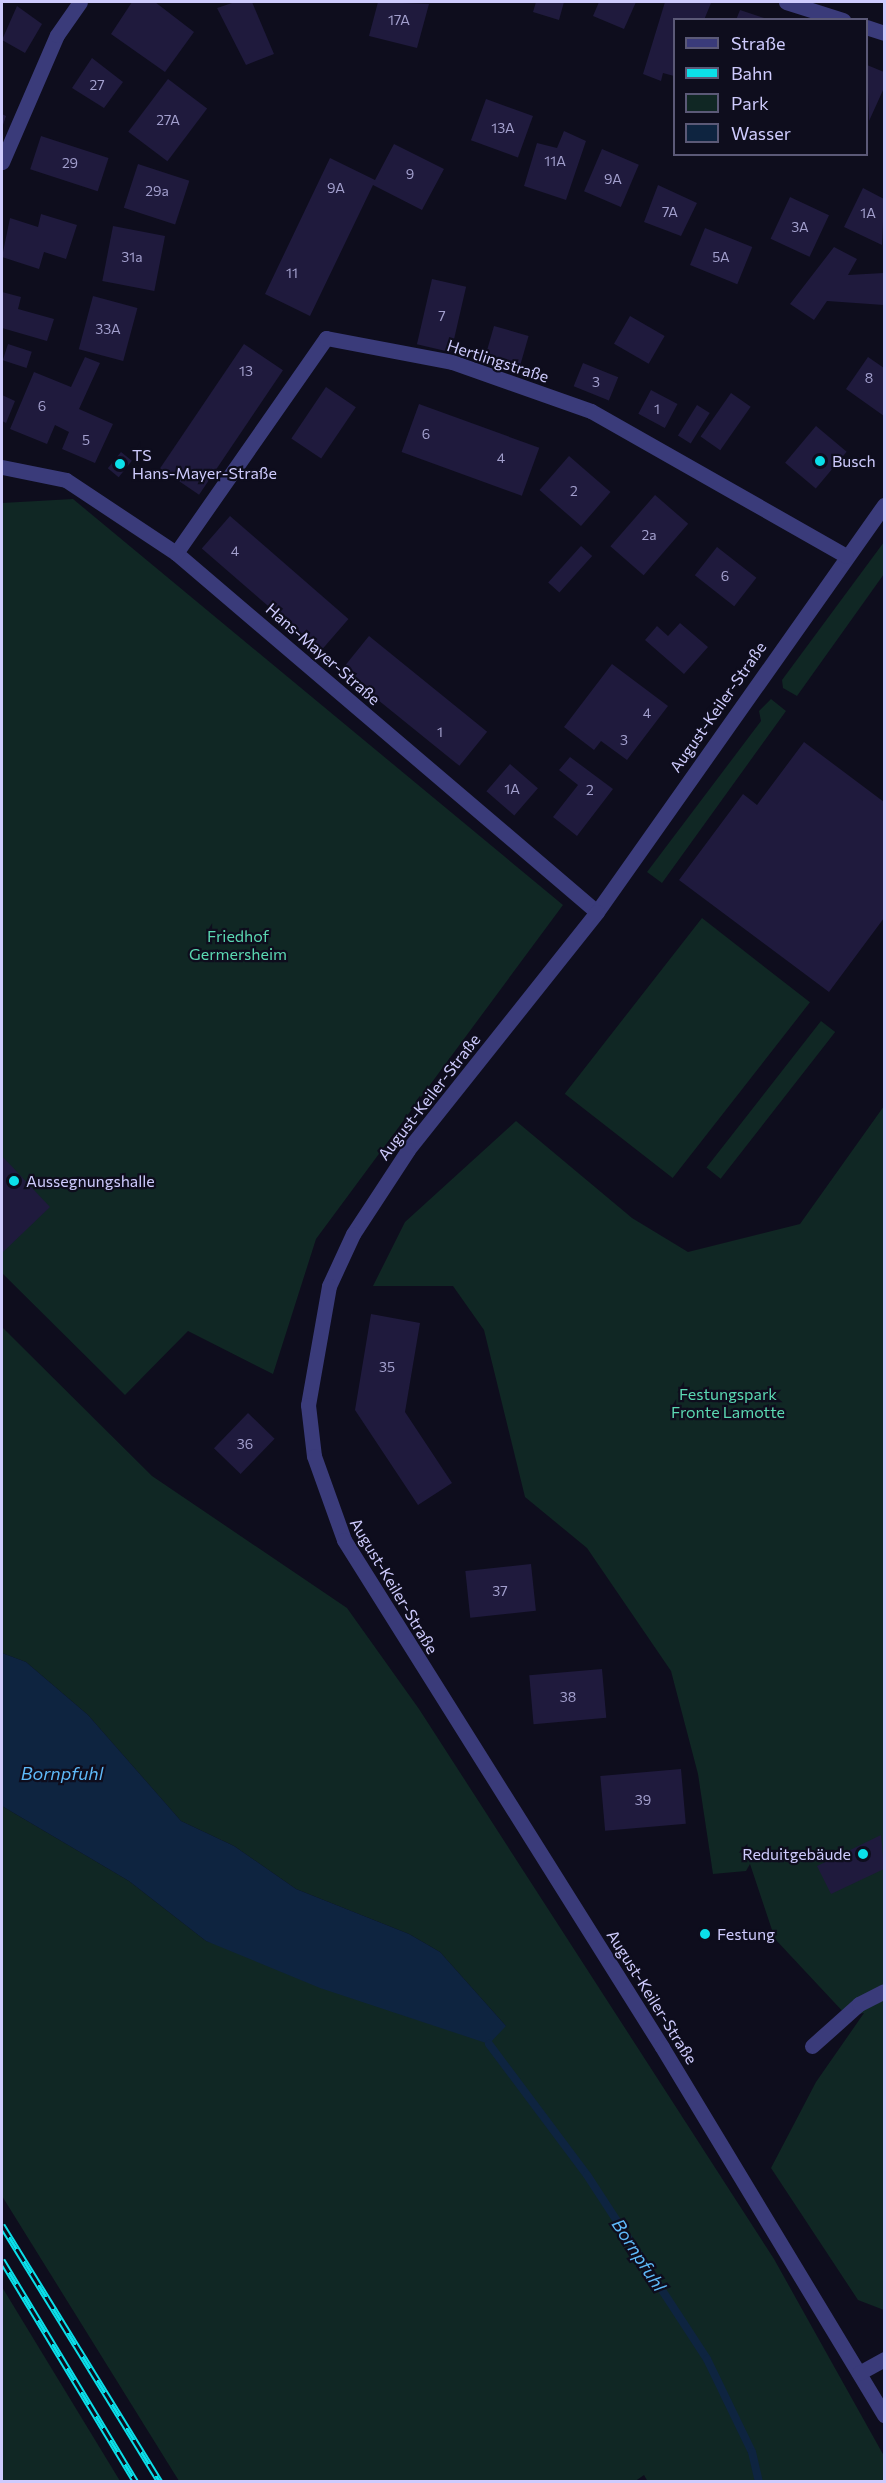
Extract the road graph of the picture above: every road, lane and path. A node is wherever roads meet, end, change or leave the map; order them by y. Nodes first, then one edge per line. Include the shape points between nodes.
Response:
1 (80, 2) edge
2 (786, 2) edge
3 (837, 18) edge
4 (868, 27) edge
5 (885, 33) edge
6 (2, 162) edge
7 (2, 466) edge
8 (885, 505) edge
9 (177, 553) junction
10 (846, 556) junction
11 (597, 912) junction
12 (885, 1991) edge
13 (812, 2046) dead end
14 (885, 2359) edge
15 (859, 2373) junction
16 (885, 2415) edge

1 - 6 street via 57,34
2 - 3 street
4 - 5 street
7 - 9 street, Hans-Mayer-Straße via 66,480
8 - 10 street, August-Keiler-Straße
9 - 10 street, Hertlingstraße via 326,338 452,362 591,411
9 - 11 street, Hans-Mayer-Straße
10 - 11 street, August-Keiler-Straße
11 - 15 street, August-Keiler-Straße via 408,1149 340,1260 312,1360 308,1405 314,1456 334,1519 367,1580 662,2047
12 - 13 street via 859,2004
14 - 15 street
15 - 16 street, August-Keiler-Straße

